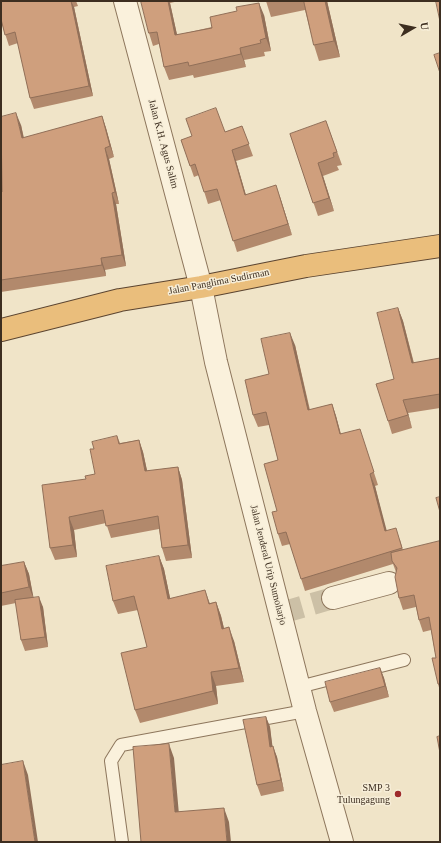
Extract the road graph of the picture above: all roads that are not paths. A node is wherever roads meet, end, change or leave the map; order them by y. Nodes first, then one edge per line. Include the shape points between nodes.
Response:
1 (125, 1) edge
2 (440, 246) edge
3 (201, 287) junction
4 (1, 330) edge
5 (389, 583) dead end
6 (333, 598) tunnel mouth
7 (404, 660) dead end
8 (299, 687) junction
9 (306, 711) junction
10 (122, 842) edge
11 (342, 842) edge

1 - 3 street, Jalan K.H. Agus Salim
2 - 3 highway, Jalan Panglima Sudirman via 306,266
3 - 4 highway, Jalan Panglima Sudirman via 120,300
3 - 8 street, Jalan Jenderal Urip Sumoharjo via 218,370
5 - 6 street
7 - 8 lane
8 - 9 street, Jalan Jenderal Urip Sumoharjo
9 - 10 lane via 121,745 111,761
9 - 11 street, Jalan Jenderal Urip Sumoharjo

